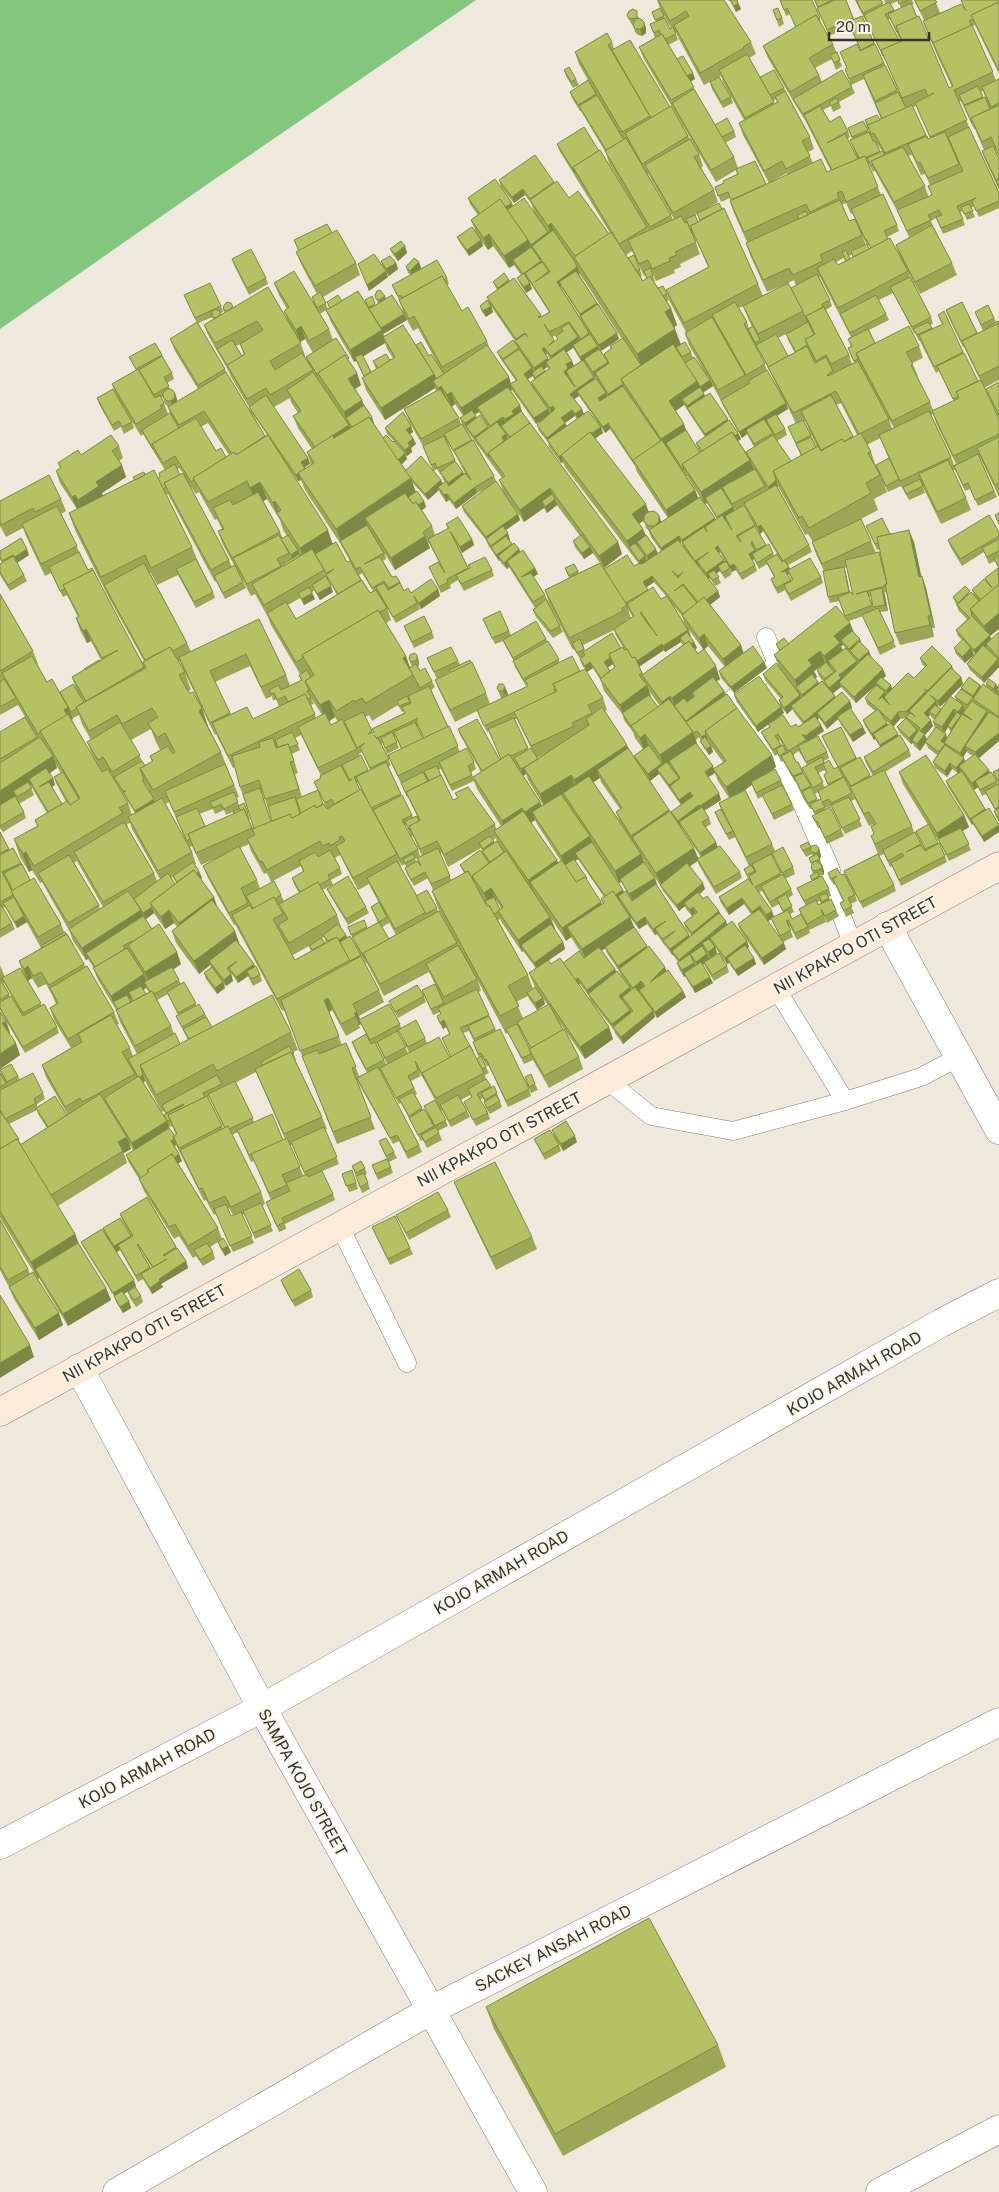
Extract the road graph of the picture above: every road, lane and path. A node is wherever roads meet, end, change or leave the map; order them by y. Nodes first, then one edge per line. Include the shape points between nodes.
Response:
1 (766, 636) dead end
2 (999, 866) edge
3 (886, 926) junction
4 (852, 945) junction
5 (776, 988) junction
6 (958, 1057) junction
7 (607, 1080) junction
8 (846, 1101) junction
9 (999, 1130) edge
10 (339, 1225) junction
11 (999, 1293) edge
12 (407, 1363) dead end
13 (79, 1368) junction
14 (0, 1412) edge
15 (262, 1708) junction
16 (999, 1722) edge
17 (0, 1845) edge
18 (431, 2010) junction
19 (999, 2129) edge
20 (117, 2192) edge
21 (533, 2192) edge
22 (880, 2192) edge

1 - 4 lane via 777,664 732,699 799,797 831,870 828,880
2 - 3 street, NII KPAKPO OTI STREET
3 - 4 street, NII KPAKPO OTI STREET
3 - 6 street
4 - 5 street, NII KPAKPO OTI STREET
5 - 7 street, NII KPAKPO OTI STREET
5 - 8 lane
6 - 8 lane via 921,1077
6 - 9 street
7 - 8 lane via 651,1116 733,1131
7 - 10 street, NII KPAKPO OTI STREET
10 - 12 lane
10 - 13 street, NII KPAKPO OTI STREET
11 - 15 street, KOJO ARMAH ROAD
13 - 14 street, NII KPAKPO OTI STREET
13 - 15 street, SAMPA KOJO STREET
15 - 17 street, KOJO ARMAH ROAD
15 - 18 street, SAMPA KOJO STREET
16 - 18 street, SACKEY ANSAH ROAD
18 - 20 street, SACKEY ANSAH ROAD
18 - 21 street, SAMPA KOJO STREET
19 - 22 street

